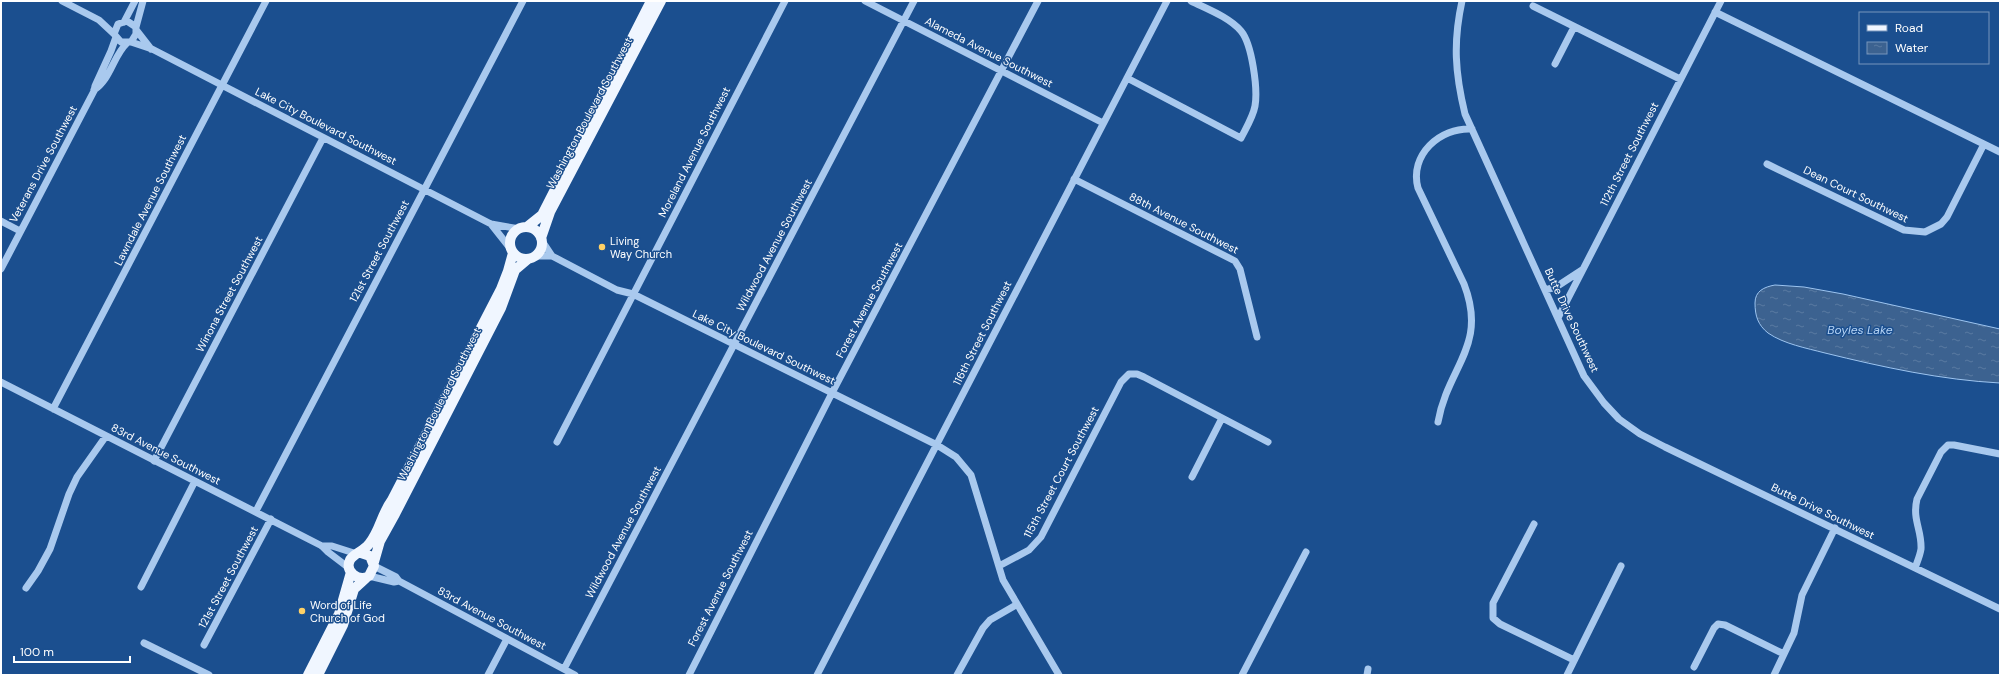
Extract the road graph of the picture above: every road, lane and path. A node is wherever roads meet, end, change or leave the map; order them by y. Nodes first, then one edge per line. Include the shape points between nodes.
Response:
1 (62, 1) edge
2 (136, 1) edge
3 (143, 1) edge
4 (266, 1) edge
5 (523, 1) edge
6 (651, 1) edge
7 (661, 1) edge
8 (785, 1) edge
9 (865, 1) edge
10 (914, 1) edge
11 (1038, 1) edge
12 (1167, 1) edge
13 (1191, 1) edge
14 (1462, 1) edge
15 (1721, 1) edge
16 (1533, 6) dead end
17 (1715, 12) junction
18 (99, 20) junction
19 (904, 21) junction
20 (121, 23) junction
21 (1574, 27) junction
22 (136, 29) junction
23 (115, 35) junction
24 (129, 43) junction
25 (152, 49) junction
26 (1555, 64) dead end
27 (1002, 71) junction
28 (1127, 78) junction
29 (1680, 79) junction
30 (222, 85) junction
31 (94, 90) junction
32 (1103, 123) junction
33 (1472, 129) junction
34 (324, 138) junction
35 (1984, 144) junction
36 (2000, 152) edge
37 (1767, 164) dead end
38 (1074, 179) junction
39 (424, 188) junction
40 (1, 221) edge
41 (491, 224) junction
42 (523, 228) junction
43 (20, 231) junction
44 (541, 239) junction
45 (511, 251) junction
46 (552, 256) junction
47 (532, 257) junction
48 (1, 269) edge
49 (1582, 270) junction
50 (1545, 290) junction
51 (633, 294) junction
52 (1558, 318) junction
53 (1257, 337) dead end
54 (734, 344) junction
55 (1, 382) edge
56 (832, 393) junction
57 (53, 409) junction
58 (1222, 418) junction
59 (1438, 422) dead end
60 (106, 436) junction
61 (557, 442) dead end
62 (1268, 442) dead end
63 (937, 445) junction
64 (2000, 454) edge
65 (154, 461) junction
66 (1192, 477) dead end
67 (195, 481) junction
68 (256, 511) junction
69 (270, 519) junction
70 (1534, 524) dead end
71 (1835, 528) junction
72 (322, 546) junction
73 (1306, 552) dead end
74 (359, 553) junction
75 (374, 564) junction
76 (999, 566) junction
77 (1621, 566) dead end
78 (1915, 568) junction
79 (350, 570) junction
80 (368, 577) junction
81 (399, 581) junction
82 (142, 587) dead end
83 (26, 588) dead end
84 (1016, 605) junction
85 (2000, 609) edge
86 (507, 639) junction
87 (144, 642) dead end
88 (204, 645) dead end
89 (1784, 654) junction
90 (1574, 660) junction
91 (1694, 666) dead end
92 (564, 669) junction
93 (209, 675) edge
94 (308, 675) edge
95 (318, 675) edge
96 (488, 675) edge
97 (575, 675) edge
98 (688, 675) edge
99 (817, 675) edge
100 (957, 675) edge
101 (1059, 675) edge
102 (1242, 675) edge
103 (1567, 675) edge
104 (1774, 675) edge

1 - 18 street
2 - 20 street
3 - 22 street
4 - 30 street, Lawndale Avenue Southwest
5 - 39 street, 121st Street Southwest
6 - 42 main road, Washington Boulevard Southwest via 542,215
7 - 44 main road, Washington Boulevard Southwest via 550,212
8 - 51 street, Moreland Avenue Southwest
9 - 19 street, Alameda Avenue Southwest
10 - 19 street, Wildwood Avenue Southwest
11 - 27 street, Forest Avenue Southwest
12 - 28 street, 116th Street Southwest
13 - 28 street via 1241,30 1247,43 1256,100 1241,138
14 - 33 street, Butte Drive Southwest via 1456,32 1457,76 1465,114
15 - 17 street, 112th Street Southwest
16 - 21 street
17 - 29 street, 112th Street Southwest
17 - 35 street
18 - 20 street
18 - 23 street
19 - 27 street, Alameda Avenue Southwest
19 - 54 street, Wildwood Avenue Southwest
20 - 22 street via 130,23
20 - 23 street
21 - 26 street
21 - 29 street
22 - 24 street via 135,38
22 - 25 street, Lake City Boulevard Southwest
23 - 24 street via 121,42
23 - 31 street, Veterans Drive Southwest
24 - 25 street, Lake City Boulevard Southwest
24 - 31 street, Veterans Drive Southwest via 121,50 110,72
25 - 30 street, Lake City Boulevard Southwest
27 - 32 street, Alameda Avenue Southwest
27 - 56 street, Forest Avenue Southwest
28 - 32 street, 116th Street Southwest
29 - 49 street, 112th Street Southwest
30 - 34 street, Lake City Boulevard Southwest
30 - 57 street, Lawndale Avenue Southwest
31 - 43 street, Veterans Drive Southwest
32 - 38 street, 116th Street Southwest
33 - 50 street, Butte Drive Southwest
33 - 59 street via 1450,131 1436,139 1420,159 1416,173 1418,188 1464,284 1472,314 1468,348 1444,396
34 - 39 street, Lake City Boulevard Southwest
34 - 65 street, Winona Street Southwest
35 - 36 street
35 - 37 street, Dean Court Southwest via 1947,217 1933,229 1919,232 1904,230
38 - 53 street, 88th Avenue Southwest via 1235,261 1240,269
38 - 63 street, 116th Street Southwest
39 - 41 street, Lake City Boulevard Southwest
39 - 68 street, 121st Street Southwest
40 - 43 street
41 - 42 street, Lake City Boulevard Southwest
41 - 45 street, Lake City Boulevard Southwest
42 - 44 main road via 537,232
42 - 45 main road via 510,238
43 - 48 street, Veterans Drive Southwest
44 - 46 street, Lake City Boulevard Southwest
44 - 47 main road via 542,246
45 - 47 main road via 521,259
45 - 74 main road, Washington Boulevard Southwest via 508,271 501,289 382,515 374,537
46 - 47 street, Lake City Boulevard Southwest
46 - 51 street, Lake City Boulevard Southwest via 617,290
47 - 75 main road, Washington Boulevard Southwest via 516,270 501,308 380,541
49 - 50 street via 1556,287
49 - 52 street, 112th Street Southwest
50 - 52 street, Butte Drive Southwest
51 - 54 street, Lake City Boulevard Southwest
51 - 61 street, Moreland Avenue Southwest
52 - 71 street, Butte Drive Southwest via 1584,376 1604,404 1627,426 1665,447
54 - 56 street, Lake City Boulevard Southwest
54 - 92 street, Wildwood Avenue Southwest
55 - 57 street, 83rd Avenue Southwest
56 - 63 street, Lake City Boulevard Southwest
56 - 98 street, Forest Avenue Southwest
57 - 60 street, 83rd Avenue Southwest
58 - 62 street
58 - 66 street
58 - 76 street, 115th Street Court Southwest via 1144,377 1129,374 1121,382 1041,537 1029,550
60 - 65 street, 83rd Avenue Southwest
60 - 83 street via 77,478 50,549
63 - 76 street, Lake City Boulevard Southwest via 952,454 971,475
63 - 99 street, 116th Street Southwest
64 - 78 street via 1968,446 1948,445 1940,452 1915,507 1914,515 1921,550
65 - 67 street, 83rd Avenue Southwest
67 - 68 street, 83rd Avenue Southwest
67 - 82 street
68 - 69 street, 83rd Avenue Southwest
69 - 72 street, 83rd Avenue Southwest
69 - 88 street, 121st Street Southwest
70 - 90 street via 1493,603 1492,614 1495,621 1500,624
71 - 78 street, Butte Drive Southwest
71 - 89 street via 1802,595 1796,627
72 - 74 street, 83rd Avenue Southwest
72 - 79 street, 83rd Avenue Southwest
73 - 102 street
74 - 75 main road via 368,554
74 - 79 main road via 350,560
75 - 80 main road
75 - 81 street, 83rd Avenue Southwest
76 - 84 street
77 - 90 street
78 - 85 street, Butte Drive Southwest
79 - 80 main road via 357,578
79 - 94 main road via 339,614
80 - 81 street, 83rd Avenue Southwest
80 - 95 main road via 354,589 344,625
81 - 86 street, 83rd Avenue Southwest
84 - 100 street via 990,620 983,628
84 - 101 street
86 - 92 street, 83rd Avenue Southwest
86 - 96 street
87 - 93 street
89 - 91 street via 1721,624 1714,628
89 - 104 street
90 - 103 street
92 - 97 street, 83rd Avenue Southwest

